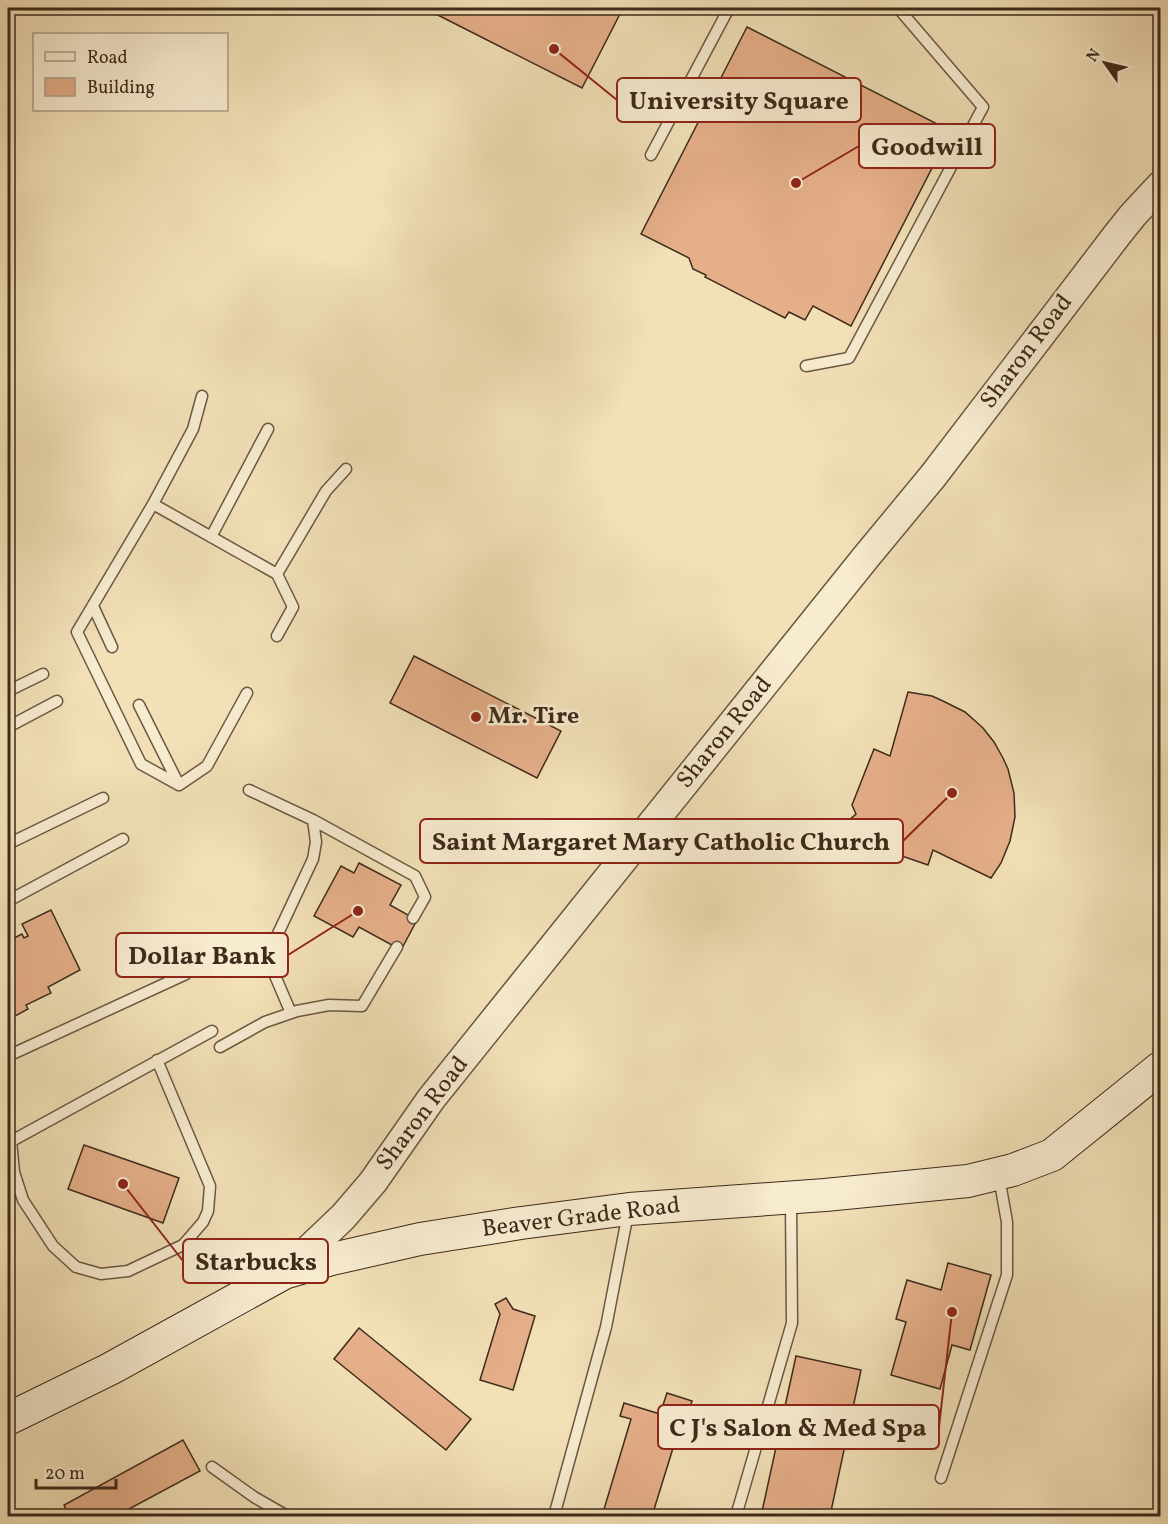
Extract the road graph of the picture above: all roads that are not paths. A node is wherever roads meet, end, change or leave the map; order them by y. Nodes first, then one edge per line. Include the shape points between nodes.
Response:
1 (729, 8) edge
2 (898, 8) edge
3 (651, 155) dead end
4 (1161, 186) edge
5 (806, 366) dead end
6 (202, 396) dead end
7 (268, 429) dead end
8 (346, 469) dead end
9 (153, 504) junction
10 (211, 537) junction
11 (278, 574) junction
12 (93, 606) junction
13 (277, 636) dead end
14 (112, 647) dead end
15 (44, 674) dead end
16 (8, 691) edge
17 (247, 693) dead end
18 (57, 701) dead end
19 (139, 705) dead end
20 (8, 727) edge
21 (179, 785) junction
22 (249, 790) dead end
23 (103, 798) dead end
24 (313, 820) junction
25 (123, 839) dead end
26 (8, 844) edge
27 (8, 901) edge
28 (413, 918) dead end
29 (397, 947) dead end
30 (186, 975) dead end
31 (291, 1013) junction
32 (212, 1031) dead end
33 (220, 1047) dead end
34 (8, 1056) edge
35 (158, 1060) junction
36 (1161, 1068) edge
37 (9, 1142) edge
38 (998, 1174) junction
39 (791, 1198) junction
40 (629, 1209) junction
41 (284, 1273) junction
42 (8, 1419) edge
43 (212, 1467) dead end
44 (941, 1478) dead end
45 (287, 1516) edge
46 (554, 1516) edge
47 (736, 1516) edge

1 - 3 lane
2 - 5 lane via 983,107 849,358
4 - 41 street, Sharon Road via 1110,243 933,476 431,1099 373,1182
6 - 9 lane via 193,429
7 - 10 lane
8 - 11 lane via 326,491
9 - 10 lane
9 - 12 lane
10 - 11 lane
11 - 13 lane via 293,607
12 - 14 lane
12 - 21 lane via 77,632 141,764
15 - 16 lane
17 - 21 lane via 207,766
18 - 20 lane
19 - 21 lane
22 - 24 lane
23 - 26 lane
24 - 28 lane via 415,876 425,897
24 - 31 lane via 313,859 267,957
25 - 27 lane
29 - 31 lane via 362,1006 328,1005
30 - 34 lane
31 - 33 lane via 265,1022
32 - 35 lane
35 - 37 lane
35 - 37 lane via 210,1186 203,1222 183,1245 128,1271 101,1274 76,1267 53,1246 23,1200
36 - 38 main road, Beaver Grade Road via 1052,1155
38 - 39 main road, Beaver Grade Road
38 - 44 lane via 1007,1222 1007,1275
39 - 40 main road, Beaver Grade Road
39 - 47 lane via 792,1323
40 - 41 main road, Beaver Grade Road via 420,1239
40 - 46 lane via 606,1326
41 - 42 main road, Beaver Grade Road via 110,1369
43 - 45 lane

